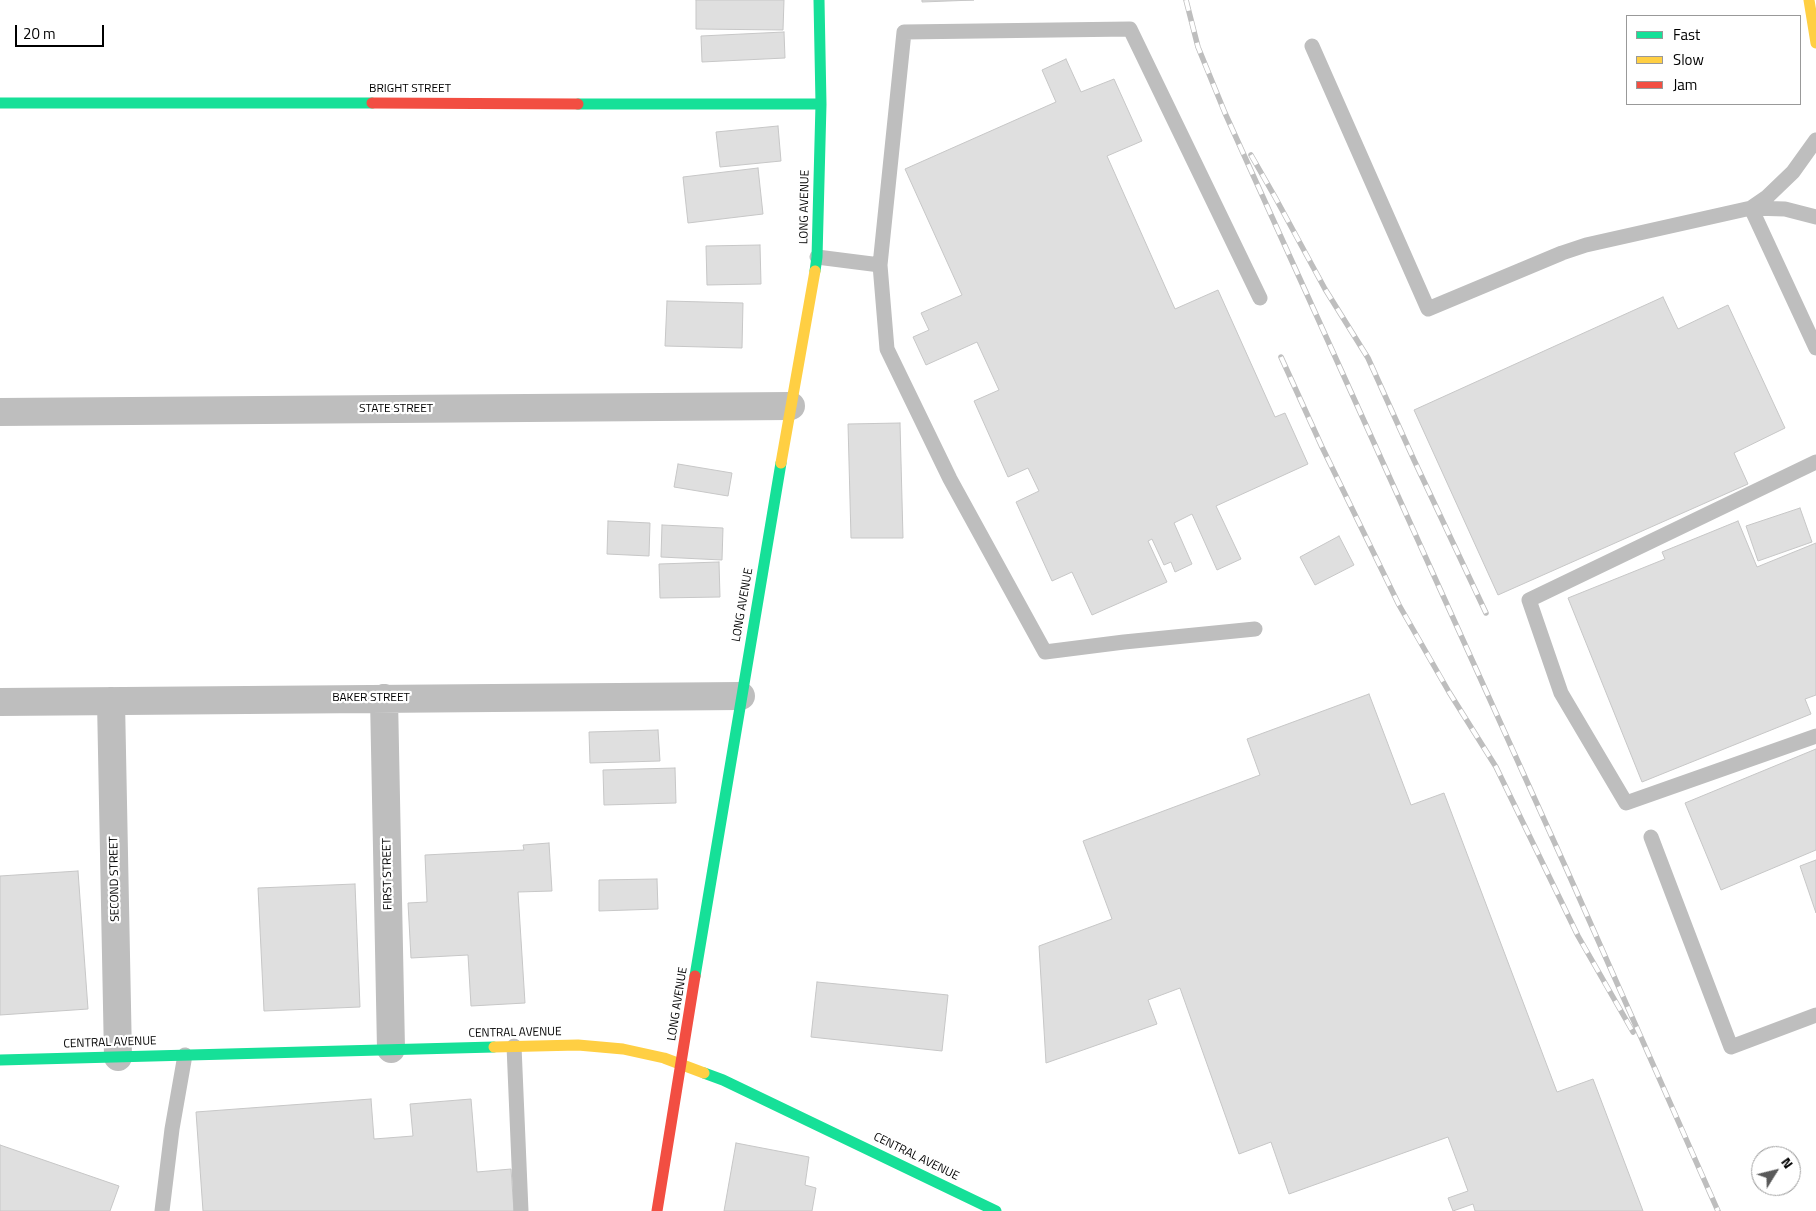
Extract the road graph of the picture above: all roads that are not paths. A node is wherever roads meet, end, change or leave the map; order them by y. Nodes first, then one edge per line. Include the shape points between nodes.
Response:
1 (819, 0) edge
2 (1809, 0) edge
3 (1816, 43) edge
4 (1312, 46) dead end
5 (0, 103) edge
6 (821, 104) junction
7 (1816, 140) edge
8 (1751, 208) junction
9 (1816, 217) edge
10 (817, 257) junction
11 (880, 265) junction
12 (1260, 298) dead end
13 (1816, 348) edge
14 (791, 406) junction
15 (0, 412) edge
16 (1816, 462) edge
17 (1256, 629) dead end
18 (741, 696) junction
19 (384, 698) junction
20 (111, 701) junction
21 (0, 702) edge
22 (1816, 736) edge
23 (1651, 837) dead end
24 (1816, 1015) edge
25 (514, 1046) junction
26 (391, 1049) junction
27 (185, 1055) junction
28 (118, 1057) junction
29 (0, 1060) edge
30 (682, 1064) junction
31 (162, 1211) edge
32 (521, 1211) edge
33 (657, 1211) edge
34 (996, 1211) edge

1 - 6 main road, LONG AVENUE
2 - 3 main road
4 - 8 lane via 1428,309 1586,245
5 - 6 main road, BRIGHT STREET
6 - 10 main road, LONG AVENUE
7 - 8 lane via 1787,178
8 - 9 lane via 1785,209
8 - 13 lane
10 - 11 lane
10 - 14 main road, LONG AVENUE
11 - 12 lane via 904,32 1130,29
11 - 17 lane via 887,349 950,479 1045,652
14 - 15 street, STATE STREET
14 - 18 main road, LONG AVENUE
16 - 22 lane via 1528,600 1561,693 1626,803
18 - 19 street, BAKER STREET
18 - 30 main road, LONG AVENUE
19 - 20 street, BAKER STREET
19 - 26 street, FIRST STREET
20 - 21 street, BAKER STREET
20 - 28 street, SECOND STREET
23 - 24 lane via 1731,1047
25 - 26 main road, CENTRAL AVENUE
25 - 30 main road, CENTRAL AVENUE via 602,1046 645,1053
25 - 32 lane
26 - 27 main road, CENTRAL AVENUE
27 - 28 main road, CENTRAL AVENUE
27 - 31 lane
28 - 29 main road, CENTRAL AVENUE
30 - 33 main road, LONG AVENUE
30 - 34 main road, CENTRAL AVENUE via 723,1080

